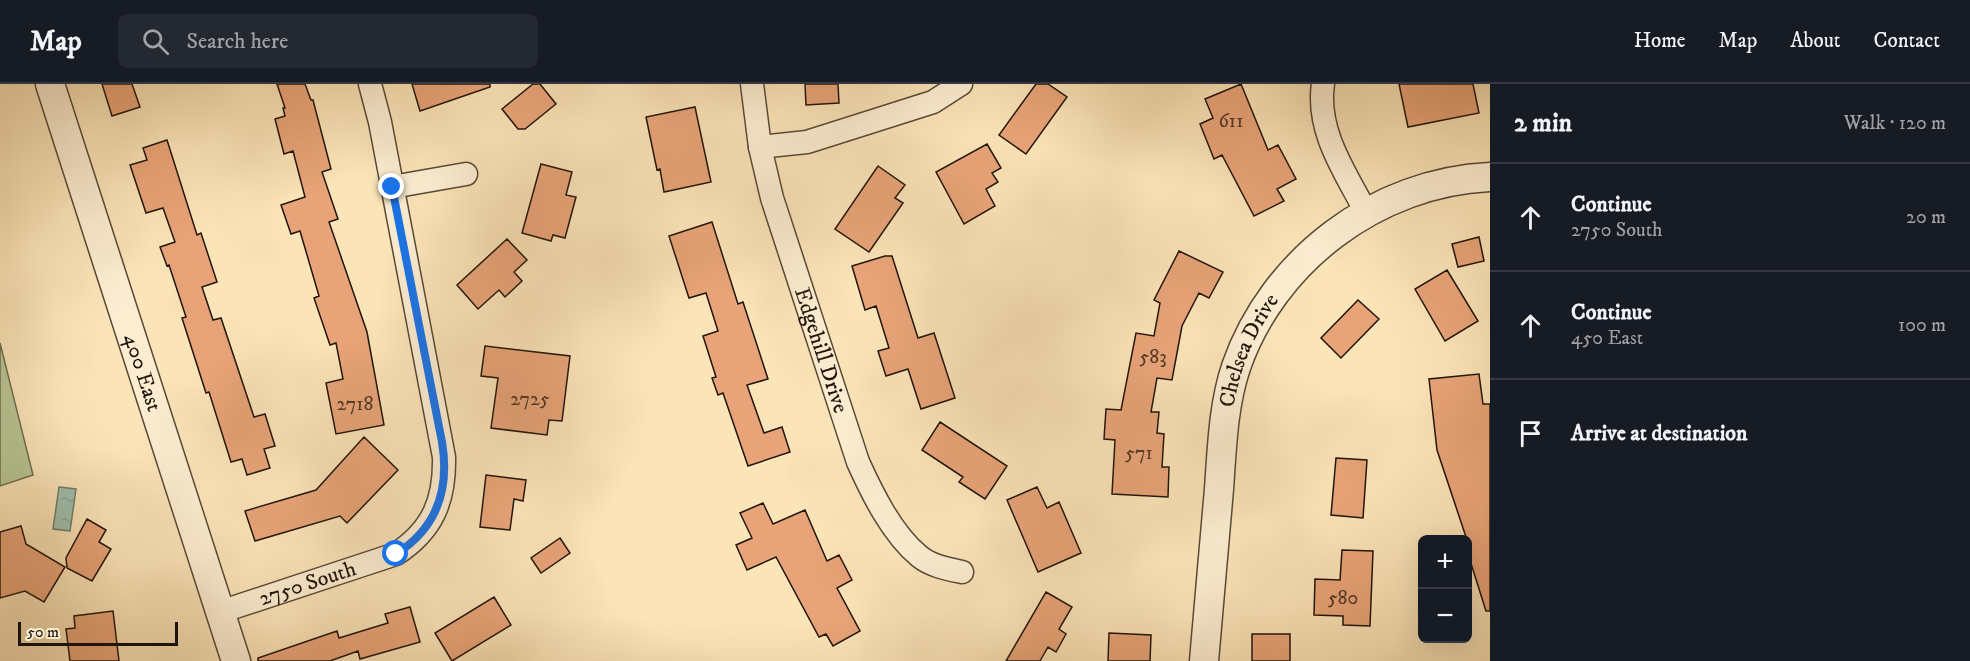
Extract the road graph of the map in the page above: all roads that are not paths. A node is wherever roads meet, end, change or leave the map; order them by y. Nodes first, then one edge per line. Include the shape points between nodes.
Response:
1 (50, 84) edge
2 (370, 84) edge
3 (752, 84) edge
4 (961, 84) edge
5 (1323, 84) edge
6 (760, 147) junction
7 (465, 174) dead end
8 (1490, 177) edge
9 (392, 187) junction
10 (1366, 212) junction
11 (962, 572) dead end
12 (220, 612) junction
13 (236, 661) edge
14 (1204, 661) edge

1 - 12 street, 400 East
2 - 9 street
3 - 6 street, Edgehill Drive
4 - 6 street via 933,102 818,139
5 - 10 street via 1322,117 1327,135
6 - 11 street, Edgehill Drive via 849,437 870,488 904,541 920,557 940,568
7 - 9 street
8 - 10 street, Chelsea Drive via 1420,189
9 - 12 street, 2750 South via 444,457 440,501 418,537 396,554
10 - 14 street, Chelsea Drive via 1317,247 1282,284 1256,324 1236,368 1225,417
12 - 13 street, 400 East

